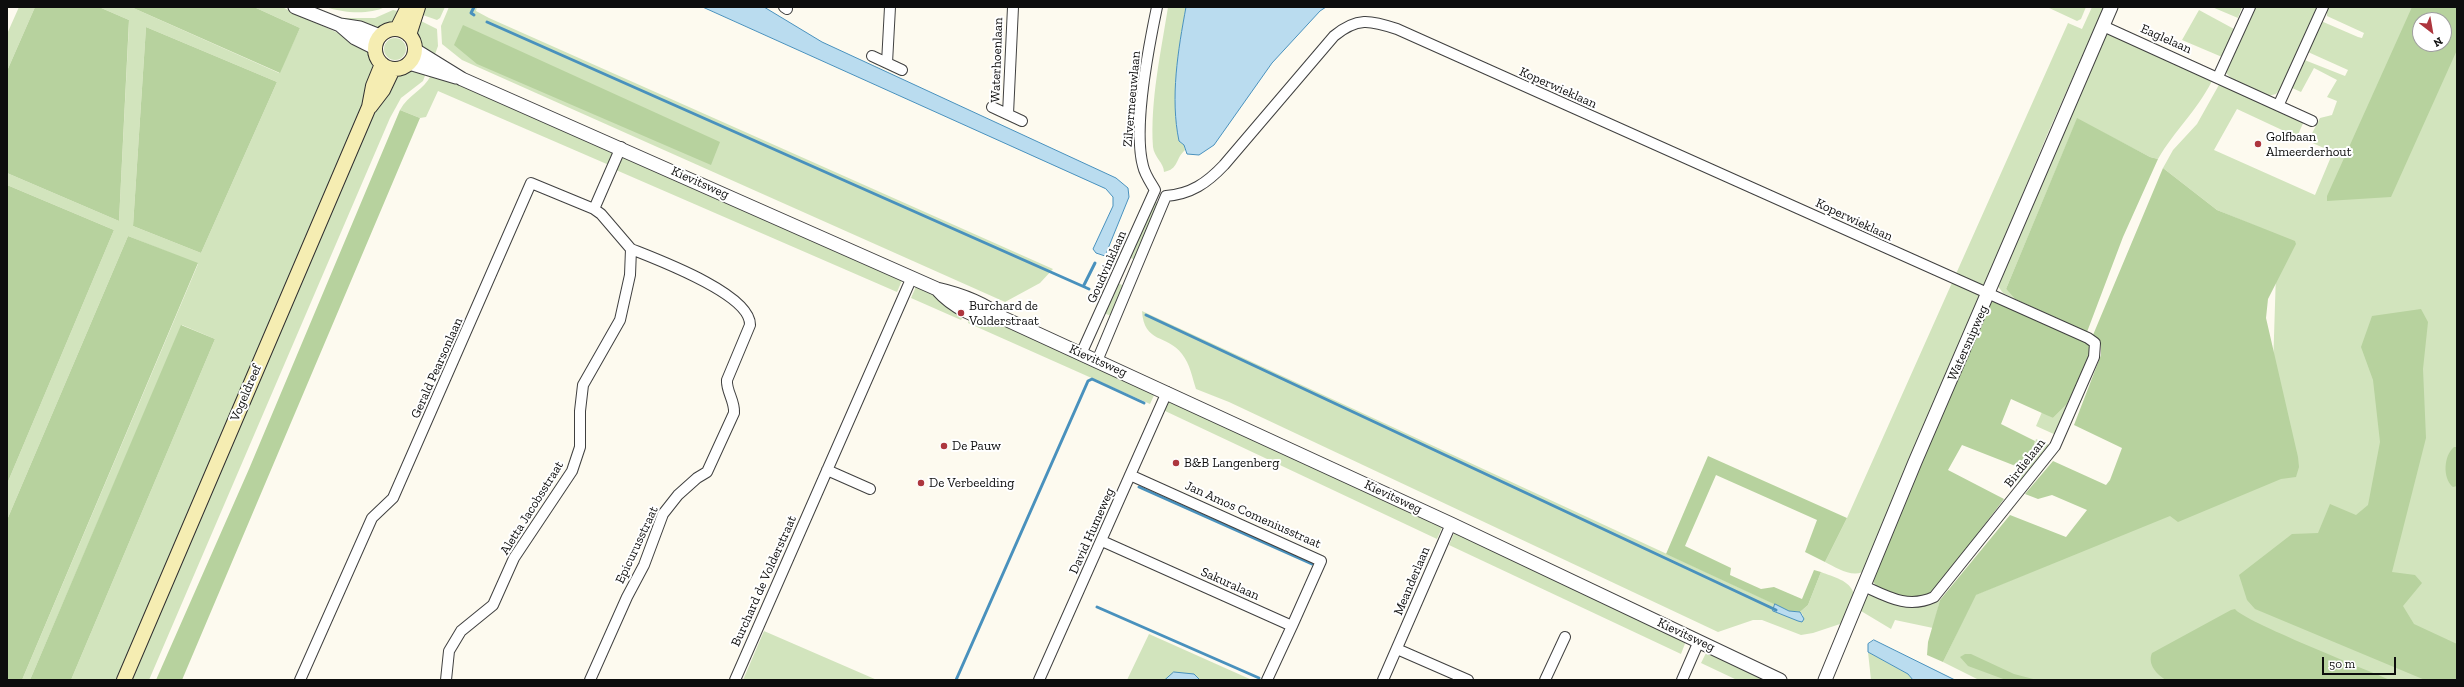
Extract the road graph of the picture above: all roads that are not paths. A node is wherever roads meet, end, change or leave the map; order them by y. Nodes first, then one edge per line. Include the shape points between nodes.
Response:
1 (295, 7) edge
2 (408, 7) edge
3 (418, 7) edge
4 (890, 7) edge
5 (1013, 7) edge
6 (1157, 7) edge
7 (2112, 7) edge
8 (2250, 7) edge
9 (2323, 7) edge
10 (2103, 26) junction
11 (403, 32) junction
12 (378, 42) junction
13 (415, 50) junction
14 (872, 56) dead end
15 (409, 63) junction
16 (887, 63) junction
17 (388, 66) junction
18 (902, 70) dead end
19 (2218, 77) junction
20 (462, 79) junction
21 (2279, 104) junction
22 (992, 107) dead end
23 (1008, 114) junction
24 (1022, 121) dead end
25 (2312, 121) dead end
26 (622, 148) junction
27 (1155, 190) junction
28 (1166, 196) junction
29 (594, 209) junction
30 (631, 250) junction
31 (912, 278) junction
32 (1990, 292) junction
33 (1082, 354) junction
34 (1097, 361) junction
35 (1166, 392) junction
36 (827, 470) junction
37 (1130, 475) junction
38 (870, 489) dead end
39 (1451, 524) junction
40 (1102, 541) junction
41 (1864, 586) junction
42 (1292, 626) junction
43 (1565, 637) dead end
44 (1699, 641) junction
45 (1397, 649) junction
46 (124, 680) edge
47 (300, 680) edge
48 (446, 680) edge
49 (590, 680) edge
50 (735, 680) edge
51 (1039, 680) edge
52 (1267, 680) edge
53 (1383, 680) edge
54 (1468, 680) edge
55 (1545, 680) edge
56 (1682, 680) edge
57 (1780, 680) edge
58 (1825, 680) edge

1 - 12 street via 340,25 355,38
2 - 11 main road
3 - 11 main road
4 - 16 street
5 - 23 street, Waterhoenlaan
6 - 27 street, Zilvermeeuwlaan via 1147,65 1140,139 1143,166
7 - 10 street, Watersnipweg
8 - 19 street
9 - 21 street
10 - 19 street, Eaglelaan
10 - 32 street, Watersnipweg
11 - 12 main road via 385,32
11 - 13 main road
12 - 17 main road via 378,60
13 - 15 main road
13 - 20 street, Kievitsweg
14 - 16 street
15 - 17 main road
15 - 20 street, Kievitsweg via 438,74
16 - 18 street
17 - 46 main road, Vogeldreef via 373,86 370,107
19 - 21 street, Eaglelaan
20 - 26 street, Kievitsweg
21 - 25 street, Eaglelaan
22 - 23 street, Waterhoenlaan
23 - 24 street, Waterhoenlaan
26 - 29 street
26 - 31 street, Kievitsweg
27 - 28 street
27 - 33 street, Goudvinklaan
28 - 32 street, Koperwieklaan via 1179,195 1206,183 1334,36 1346,26 1373,21 1397,29 1765,192 1882,247
28 - 34 street, Goudvinklaan
29 - 30 street
29 - 47 street, Gerald Pearsonlaan via 531,183 393,498 372,518
30 - 48 street, Aletta Jacobsstraat via 630,275 620,320 583,385 580,447 572,471 514,558 493,605 462,631 449,651
30 - 49 street, Epicurusstraat via 684,270 718,289 746,313 750,319 750,326 727,380 734,413 708,472 696,478 663,514 644,565
31 - 33 street, Kievitsweg via 995,312
31 - 36 street, Burchard de Volderstraat
32 - 41 street, Watersnipweg
32 - 41 street, Birdielaan via 2095,343 2094,357 2067,422 2056,446 1934,597 1913,603 1900,602
33 - 34 street, Kievitsweg
34 - 35 street, Kievitsweg
35 - 37 street, David Humeweg
35 - 39 street, Kievitsweg
36 - 38 street
36 - 50 street, Burchard de Volderstraat
37 - 40 street, David Humeweg
37 - 42 street, Jan Amos Comeniusstraat via 1321,560
39 - 44 street, Kievitsweg
39 - 45 street, Meanderlaan
40 - 42 street, Sakuralaan
40 - 51 street, David Humeweg
41 - 58 street, Watersnipweg
42 - 52 street
43 - 55 street
44 - 56 street
44 - 57 street, Kievitsweg
45 - 53 street, Meanderlaan
45 - 54 street

